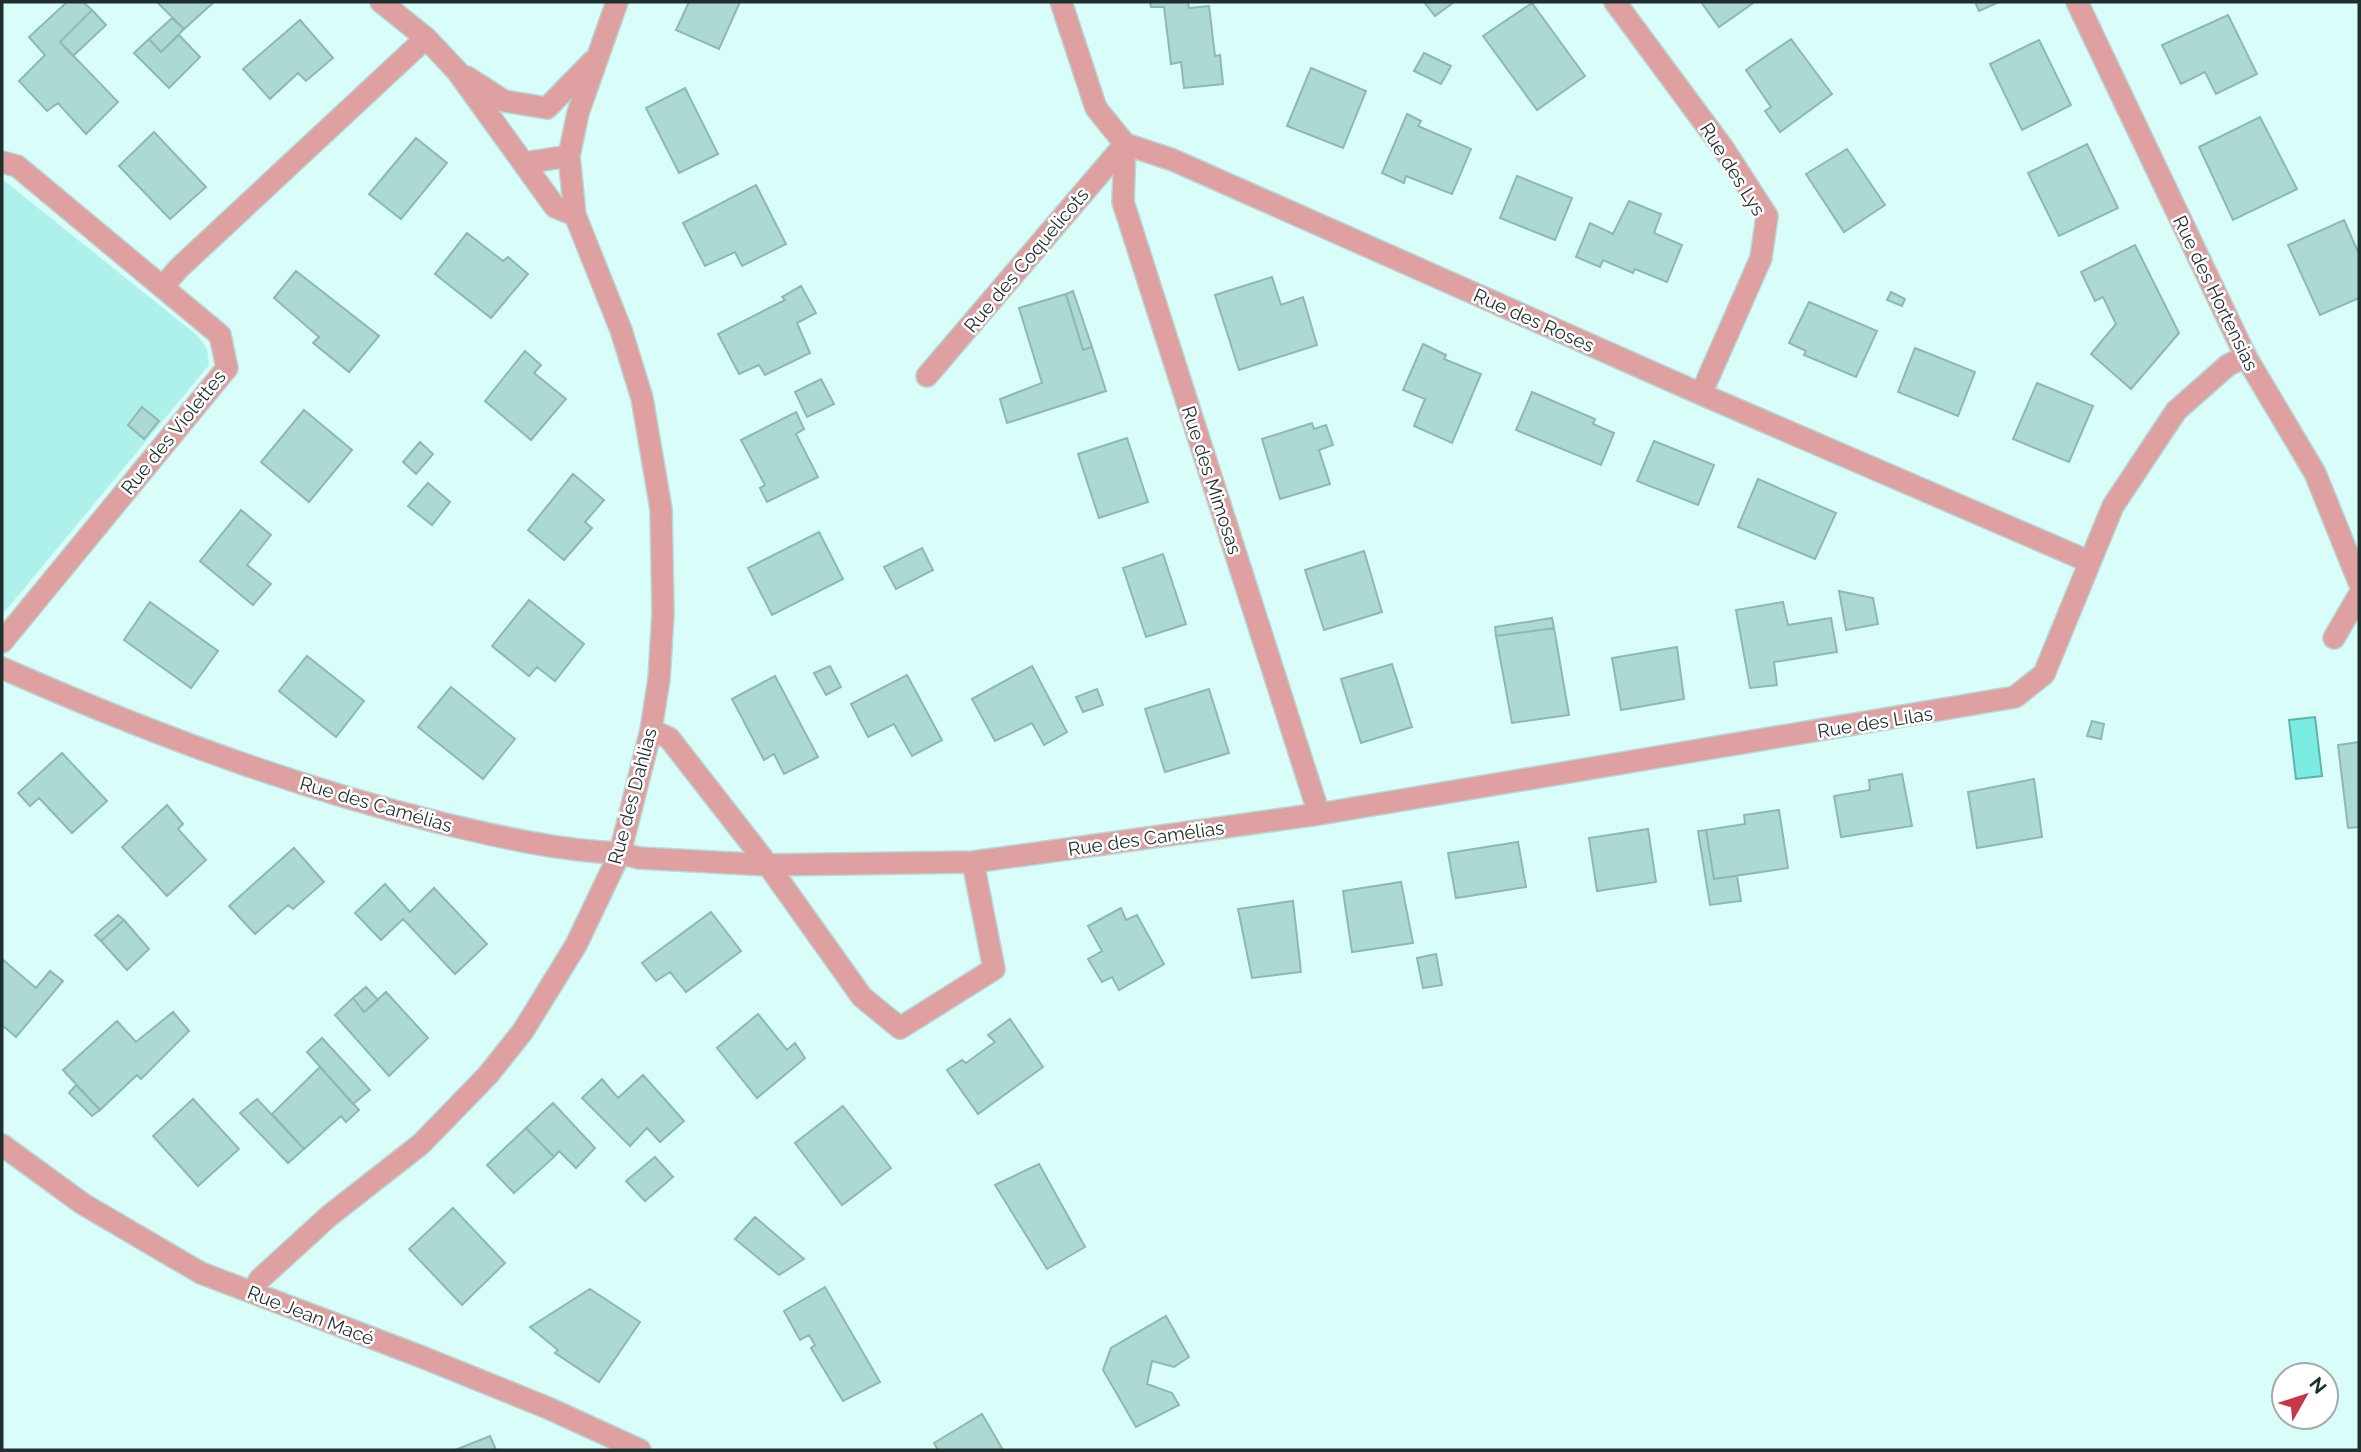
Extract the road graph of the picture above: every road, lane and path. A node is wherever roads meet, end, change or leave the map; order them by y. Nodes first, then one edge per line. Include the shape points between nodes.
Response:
1 (381, 2) edge
2 (617, 2) edge
3 (1061, 2) edge
4 (1615, 2) edge
5 (2077, 2) edge
6 (426, 38) junction
7 (597, 57) junction
8 (457, 71) junction
9 (1125, 144) junction
10 (569, 156) junction
11 (2, 162) edge
12 (524, 163) junction
13 (575, 215) junction
14 (163, 287) junction
15 (2246, 357) junction
16 (928, 376) dead end
17 (1701, 394) junction
18 (2088, 561) junction
19 (2359, 582) edge
20 (2359, 595) edge
21 (2334, 638) dead end
22 (2, 642) edge
23 (2, 668) edge
24 (651, 730) junction
25 (1319, 814) junction
26 (620, 853) junction
27 (973, 862) junction
28 (768, 865) junction
29 (2, 1144) edge
30 (252, 1292) junction
31 (640, 1450) edge

1 - 6 street
2 - 7 street, Rue des Dahlias
3 - 9 street via 1096,108
4 - 17 street, Rue des Lys via 1723,148 1767,216 1761,258
5 - 15 street, Rue des Hortensias
6 - 8 street
6 - 14 street
7 - 8 street via 547,108 504,101
7 - 10 street, Rue des Dahlias
8 - 12 street
9 - 16 street, Rue des Coquelicots
9 - 17 street, Rue des Roses via 1173,160
9 - 25 street, Rue des Mimosas via 1123,201
10 - 12 street
10 - 13 street, Rue des Dahlias
11 - 14 street, Rue des Violettes via 17,166
12 - 13 street via 555,207
13 - 24 street, Rue des Dahlias via 621,330 642,398 661,509 663,613
14 - 22 street, Rue des Violettes via 220,335 228,369
15 - 18 street, Rue des Lilas via 2228,365 2176,411 2113,506
15 - 19 street, Rue des Hortensias via 2315,473
17 - 18 street, Rue des Roses
18 - 25 street, Rue des Lilas via 2044,674 2015,697
20 - 21 street
23 - 26 street, Rue des Camélias via 142,728 362,804 498,837
24 - 26 street, Rue des Dahlias
24 - 28 street via 669,738
25 - 27 street, Rue des Camélias
26 - 28 street, Rue des Camélias
26 - 30 street, Rue des Dahlias via 576,945 523,1031 488,1075 421,1144 329,1216 260,1279
27 - 28 street, Rue des Camélias
27 - 28 street via 994,969 900,1028 862,997
29 - 30 street, Rue Jean Macé via 83,1204 201,1273
30 - 31 street, Rue Jean Macé via 548,1408

